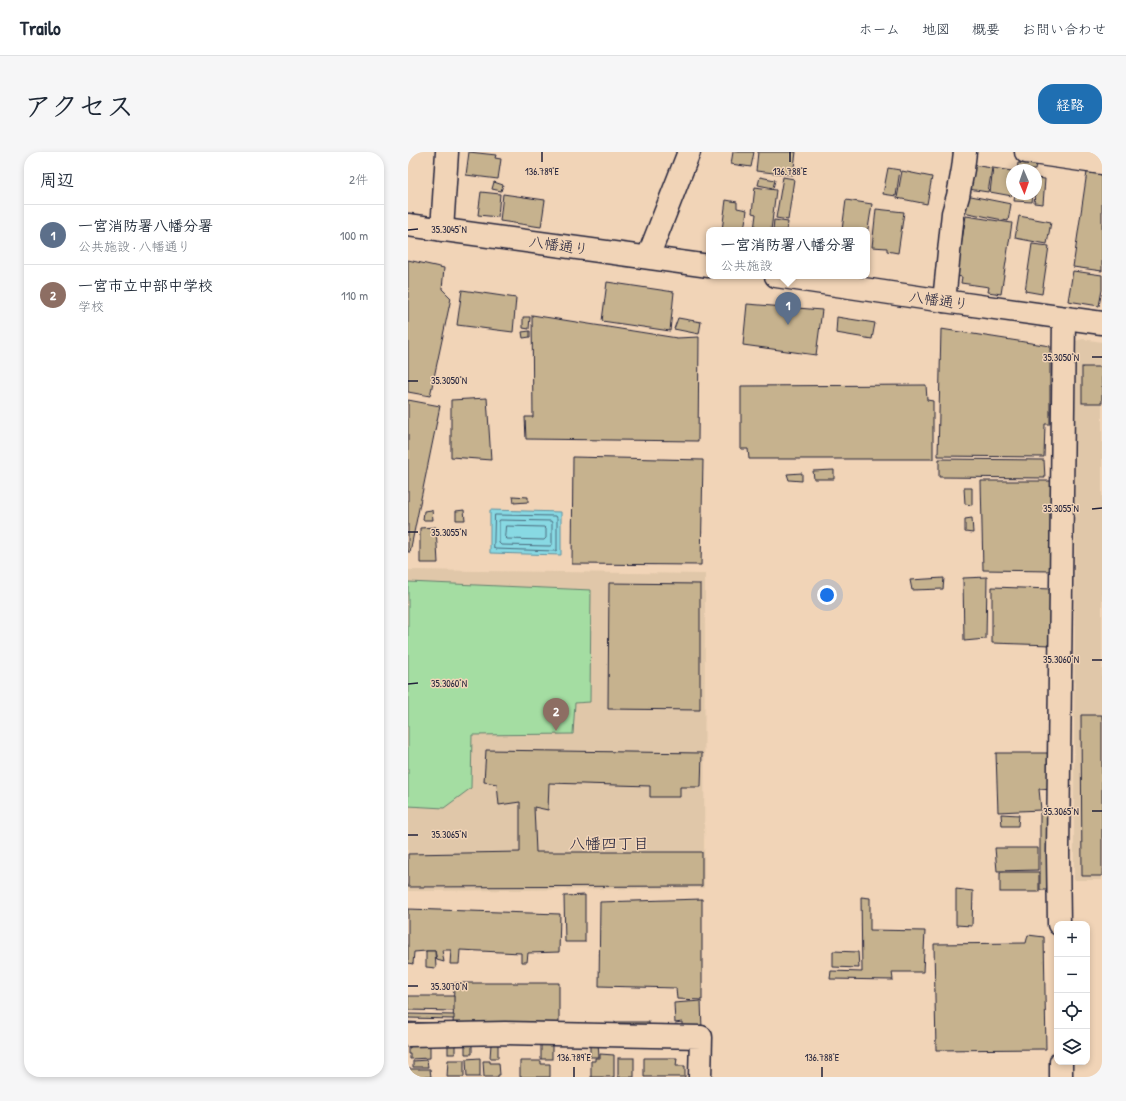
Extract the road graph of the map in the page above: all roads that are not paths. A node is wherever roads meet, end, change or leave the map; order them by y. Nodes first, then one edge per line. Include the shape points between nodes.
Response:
1 (447, 152) edge
2 (689, 152) edge
3 (965, 152) edge
4 (1026, 152) edge
5 (1102, 163) edge
6 (408, 225) edge
7 (442, 230) junction
8 (648, 257) junction
9 (706, 266) edge
10 (796, 279) edge
11 (944, 301) junction
12 (1064, 318) junction
13 (1102, 323) edge
14 (1059, 921) edge
15 (408, 1035) edge
16 (1061, 1065) edge
17 (700, 1077) edge
18 (1062, 1077) edge

1 - 7 street
2 - 8 street
3 - 11 street via 953,213
4 - 5 street
6 - 7 street, 八幡通り
7 - 8 street, 八幡通り
8 - 9 street, 八幡通り
10 - 11 street, 八幡通り
11 - 12 street, 八幡通り
12 - 13 street, 八幡通り
12 - 14 street
15 - 17 street via 505,1033 701,1037
16 - 18 street

